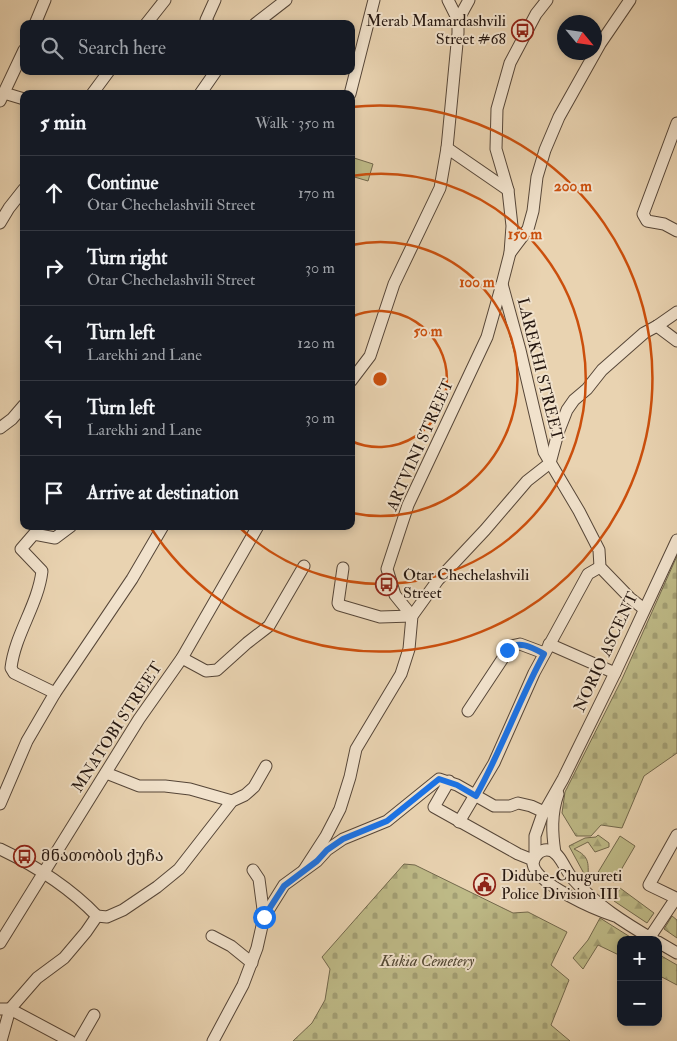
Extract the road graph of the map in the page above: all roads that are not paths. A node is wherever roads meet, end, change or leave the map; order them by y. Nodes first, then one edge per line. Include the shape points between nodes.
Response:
1 (45, 0) edge
2 (165, 0) edge
3 (215, 0) edge
4 (286, 0) edge
5 (374, 0) edge
6 (448, 0) edge
7 (469, 0) edge
8 (547, 0) edge
9 (630, 0) edge
10 (37, 20) edge
11 (149, 20) edge
12 (206, 20) edge
13 (260, 20) edge
14 (458, 20) junction
15 (20, 59) edge
16 (355, 74) edge
17 (106, 75) edge
18 (213, 75) edge
19 (355, 75) edge
20 (95, 90) edge
21 (203, 90) edge
22 (351, 90) edge
23 (2, 97) edge
24 (20, 99) edge
25 (677, 123) edge
26 (448, 148) junction
27 (508, 190) junction
28 (20, 194) edge
29 (0, 223) edge
30 (676, 229) edge
31 (510, 252) junction
32 (502, 284) junction
33 (677, 312) edge
34 (657, 326) junction
35 (677, 340) edge
36 (355, 375) edge
37 (20, 410) edge
38 (0, 428) edge
39 (550, 463) junction
40 (66, 530) edge
41 (161, 530) edge
42 (256, 530) edge
43 (677, 540) edge
44 (304, 566) dead end
45 (600, 567) junction
46 (343, 568) dead end
47 (644, 609) junction
48 (412, 616) junction
49 (547, 649) junction
50 (182, 658) junction
51 (615, 673) junction
52 (55, 693) junction
53 (468, 710) dead end
54 (266, 766) dead end
55 (106, 772) junction
56 (563, 778) junction
57 (449, 782) junction
58 (476, 796) junction
59 (232, 801) junction
60 (0, 804) edge
61 (544, 812) junction
62 (459, 822) junction
63 (677, 835) edge
64 (0, 849) edge
65 (557, 856) junction
66 (534, 858) junction
67 (253, 870) dead end
68 (304, 870) junction
69 (45, 872) junction
70 (540, 876) junction
71 (676, 898) edge
72 (97, 916) junction
73 (614, 916) junction
74 (264, 917) junction
75 (212, 936) dead end
76 (647, 936) edge
77 (656, 936) edge
78 (0, 943) edge
79 (662, 945) edge
80 (677, 953) edge
81 (252, 963) junction
82 (5, 1009) edge
83 (94, 1015) dead end
84 (1, 1041) edge
85 (70, 1041) edge
86 (79, 1041) edge
87 (213, 1041) edge

1 - 10 street
2 - 11 street
3 - 12 street
4 - 13 street
5 - 16 street
6 - 14 street
7 - 14 street
8 - 27 street via 510,63 497,109 496,149
9 - 31 street via 600,44 559,117 540,168 528,229
14 - 26 street
15 - 23 street
17 - 20 street
18 - 21 street
19 - 22 street
23 - 24 street
25 - 30 street via 644,214 647,221
26 - 27 street
26 - 36 street via 440,188 394,284 370,356
27 - 31 street via 512,226
28 - 29 street
31 - 32 street, ARTVINI STREET
32 - 39 street, LAREKHI STREET via 544,452
32 - 48 street, ARTVINI STREET via 487,337 408,505 387,569 395,595
33 - 34 street
34 - 35 street
34 - 39 street via 644,332 574,400 558,433
37 - 38 street
39 - 45 street, LAREKHI STREET via 599,550
39 - 48 street via 527,481 438,580
40 - 52 street via 55,538 34,534 21,549 42,571 11,668 14,673
41 - 52 street via 132,579
42 - 50 street, MNATOBI STREET
43 - 47 street, NORIO ASCENT
44 - 50 street via 269,626 217,670 206,671
45 - 47 street
45 - 49 street via 588,574
46 - 48 street via 339,605 380,617
47 - 51 street, NORIO ASCENT
48 - 68 street via 409,649 401,674 356,749 340,809
49 - 51 street
49 - 53 street via 520,644 511,646
49 - 58 street
50 - 55 street, MNATOBI STREET
51 - 56 street, NORIO ASCENT
52 - 60 street via 27,740
54 - 59 street via 254,787
55 - 59 street via 139,786 190,788
55 - 69 street, MNATOBI STREET
56 - 61 street, NORIO ASCENT
56 - 65 street, NORIO ASCENT via 553,818
57 - 58 street
57 - 62 street via 434,807
57 - 68 street via 439,779 387,821 343,839
58 - 61 street via 494,806 518,803
58 - 62 street
59 - 72 street via 179,869 123,910 107,917
61 - 66 street, NORIO ASCENT via 535,836
62 - 66 street via 518,854
63 - 71 street via 649,885
64 - 69 street
65 - 66 street via 552,851 543,850
65 - 70 street via 559,868 554,875
65 - 73 street, NORIO ASCENT via 579,886
66 - 70 street via 535,871
67 - 74 street via 259,879
68 - 74 street via 284,886
69 - 72 street
69 - 78 street, MNATOBI STREET
70 - 73 street, NORIO ASCENT via 579,901
71 - 77 street
72 - 82 street via 64,958 37,978
73 - 76 street, NORIO ASCENT
74 - 81 street
75 - 81 street
79 - 80 street, NORIO ASCENT
81 - 87 street
82 - 84 street
82 - 85 street
83 - 86 street

